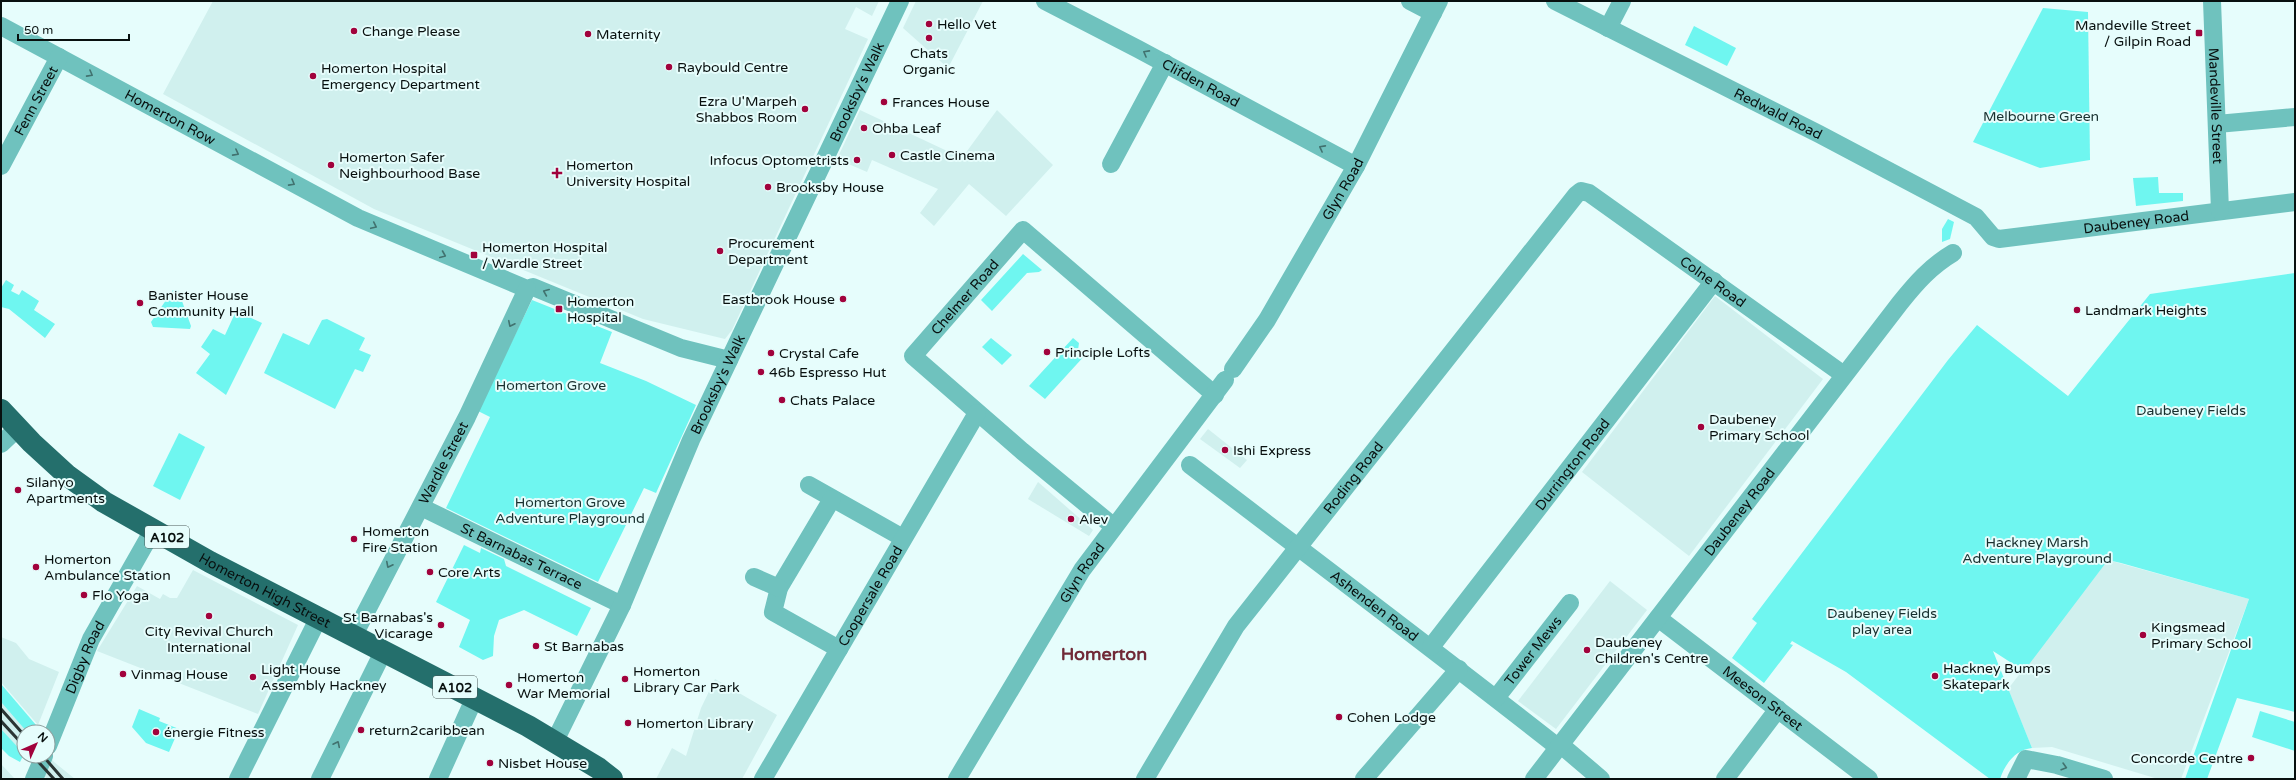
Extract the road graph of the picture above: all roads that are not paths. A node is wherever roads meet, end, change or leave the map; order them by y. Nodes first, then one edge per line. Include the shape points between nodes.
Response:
1 (900, 1) edge
2 (1045, 1) edge
3 (1410, 1) edge
4 (1554, 1) edge
5 (1622, 1) edge
6 (2212, 1) edge
7 (1436, 7) edge
8 (1, 26) edge
9 (1608, 28) junction
10 (60, 57) junction
11 (1165, 64) junction
12 (2295, 117) edge
13 (2217, 124) junction
14 (1111, 164) dead end
15 (1, 166) edge
16 (1356, 166) junction
17 (1581, 191) joint
18 (2295, 202) edge
19 (2220, 210) junction
20 (1986, 240) joint
21 (1953, 253) dead end
22 (1714, 280) junction
23 (527, 289) junction
24 (729, 360) junction
25 (1844, 375) junction
26 (1215, 395) junction
27 (1, 410) edge
28 (977, 413) junction
29 (18, 428) junction
30 (1, 444) edge
31 (1190, 465) dead end
32 (809, 485) dead end
33 (832, 499) junction
34 (421, 507) junction
35 (1113, 526) junction
36 (153, 530) junction
37 (903, 538) junction
38 (1299, 549) junction
39 (754, 577) dead end
40 (778, 588) junction
41 (1570, 604) dead end
42 (622, 605) junction
43 (319, 617) junction
44 (1658, 618) junction
45 (354, 635) junction
46 (1431, 648) junction
47 (839, 649) junction
48 (384, 650) junction
49 (1459, 669) junction
50 (475, 698) junction
51 (1496, 698) junction
52 (1778, 709) junction
53 (56, 726) edge
54 (555, 741) junction
55 (1560, 747) junction
56 (41, 764) edge
57 (34, 779) edge
58 (238, 779) edge
59 (320, 779) edge
60 (438, 779) edge
61 (612, 779) edge
62 (763, 779) edge
63 (957, 779) edge
64 (1145, 779) edge
65 (1364, 779) edge
66 (1534, 779) edge
67 (1601, 779) edge
68 (1725, 779) edge
69 (1869, 779) edge
70 (2016, 779) edge
71 (2104, 779) edge

1 - 24 street, Brooksby's Walk
11 -> 2 street, Clifden Road
3 - 7 street
4 - 9 street, Redwald Road
5 - 9 street
6 - 13 street, Mandeville Street
7 - 16 street, Glyn Road
8 - 10 street, Homerton Row
9 - 20 street, Redwald Road via 1819,134 1976,217
10 - 15 street, Fenn Street
10 -> 23 street, Homerton Row via 340,208 408,240
11 - 14 street
16 -> 11 street, Clifden Road
12 - 13 street
13 - 19 street, Mandeville Street
16 - 26 street, Glyn Road via 1267,320
17 - 22 street, Colne Road via 1589,193
17 - 38 street, Roding Road
18 - 19 street, Daubeney Road
19 - 20 street, Daubeney Road via 2004,240
21 - 25 street, Daubeney Road via 1924,275
22 - 25 street, Colne Road
22 - 46 street, Durrington Road
24 -> 23 street via 681,348 533,287
23 -> 34 street, Wardle Street via 467,417
24 - 42 street, Brooksby's Walk via 684,456
25 - 44 street, Daubeney Road
26 - 28 street, Chelmer Road via 1024,230 913,356
26 - 35 street, Glyn Road
27 - 29 highway, Homerton High Street / A102
28 - 35 street, Chelmer Road
28 - 37 street, Coopersale Road
29 - 30 street
29 - 36 highway, Homerton High Street / A102 via 68,476 104,502
31 - 38 street, Ashenden Road
32 - 33 street
33 - 37 street
33 - 40 street
34 - 42 street, St Barnabas Terrace
34 -> 45 street, Wardle Street
35 - 63 street, Glyn Road via 1054,615
36 - 43 highway, Homerton High Street / A102
36 - 53 street, Digby Road via 91,639
37 - 47 street, Coopersale Road
38 - 46 street, Ashenden Road
38 - 64 street, Roding Road via 1236,626
39 - 40 street
40 - 47 street via 773,612
41 - 51 street, Tower Mews
42 - 54 street, Brooksby's Walk
43 - 45 highway, Homerton High Street / A102
43 - 58 street
44 - 52 street, Meeson Street
44 - 55 street, Daubeney Road
45 - 48 highway, Homerton High Street / A102
46 - 49 street, Ashenden Road
47 - 62 street, Coopersale Road
48 - 50 highway, Homerton High Street / A102
59 -> 48 street
49 - 51 street, Ashenden Road
49 - 65 street
50 - 54 highway, Homerton High Street / A102
50 - 60 street
51 - 55 street, Ashenden Road
52 - 68 street
52 - 69 street, Meeson Street
54 - 61 highway, Homerton High Street / A102
55 - 66 street, Daubeney Road
55 - 67 street, Ashenden Road
56 - 57 street
70 -> 71 street via 2026,759

